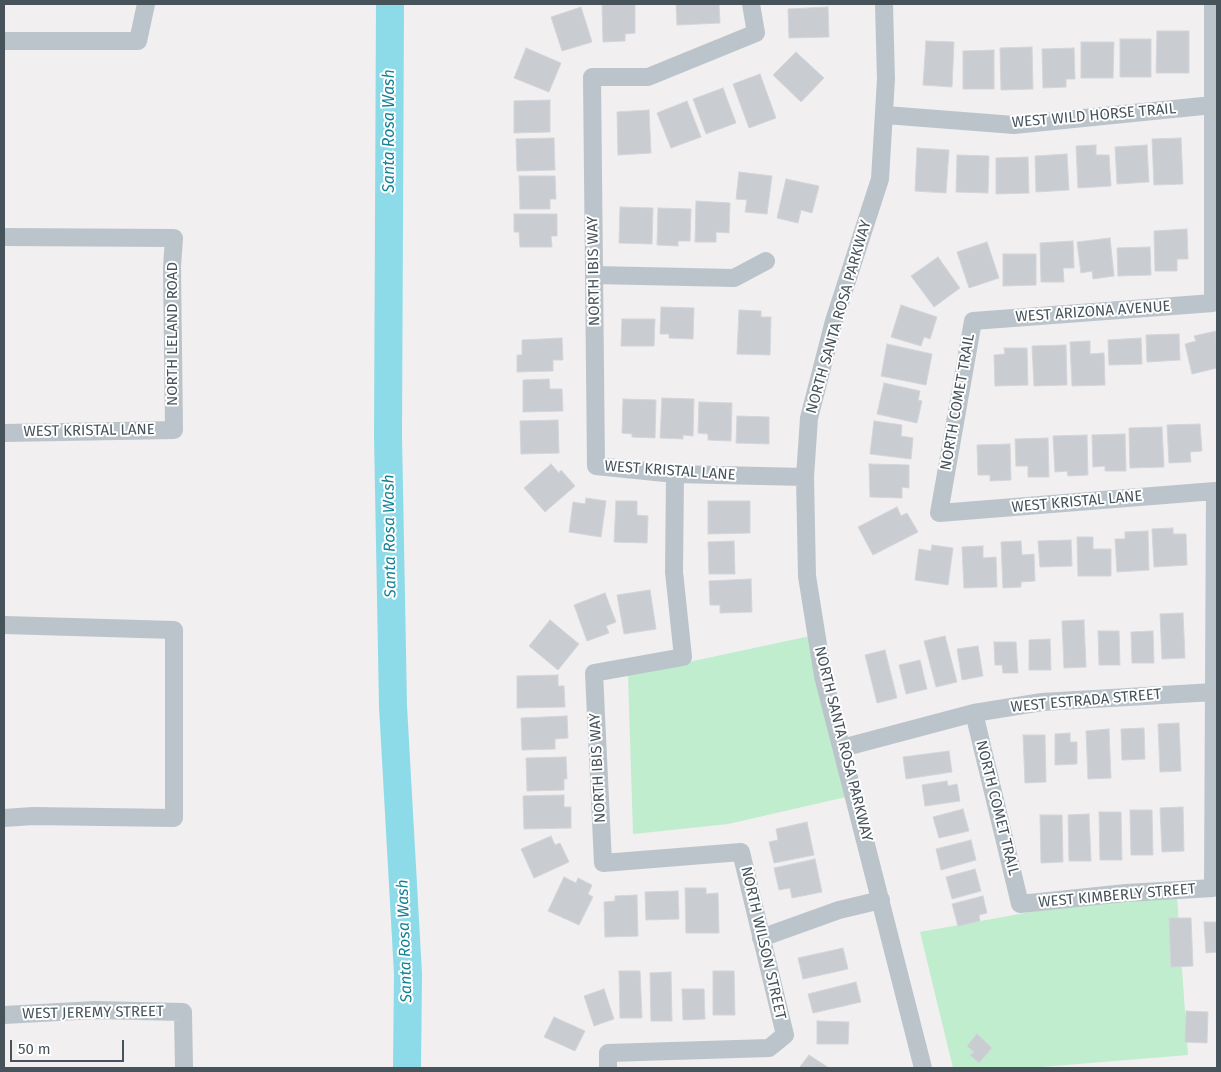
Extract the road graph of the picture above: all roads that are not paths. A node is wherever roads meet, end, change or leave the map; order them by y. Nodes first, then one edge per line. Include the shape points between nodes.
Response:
1 (146, 4) edge
2 (751, 4) edge
3 (884, 4) edge
4 (1213, 4) edge
5 (4, 41) edge
6 (1213, 105) junction
7 (886, 115) junction
8 (4, 237) edge
9 (766, 261) dead end
10 (594, 275) junction
11 (973, 321) joint
12 (174, 430) joint
13 (4, 432) edge
14 (596, 466) joint
15 (674, 474) junction
16 (805, 477) junction
17 (939, 513) joint
18 (4, 625) edge
19 (1214, 692) junction
20 (974, 713) junction
21 (842, 748) junction
22 (4, 818) edge
23 (741, 852) joint
24 (881, 900) junction
25 (1020, 904) joint
26 (762, 938) junction
27 (4, 1015) edge
28 (608, 1061) edge
29 (184, 1068) edge
30 (923, 1068) edge

1 - 5 street via 138,41
2 - 10 street, NORTH IBIS WAY via 756,33 648,77 592,77
3 - 7 street, NORTH SANTA ROSA PARKWAY
4 - 6 street
6 - 7 street, WEST WILD HORSE TRAIL via 1014,125
6 - 11 street, WEST ARIZONA AVENUE via 1213,303
7 - 16 street, NORTH SANTA ROSA PARKWAY via 880,179 834,321 810,418
8 - 12 street, NORTH LELAND ROAD via 174,238
9 - 10 street via 734,278
10 - 14 street, NORTH IBIS WAY
11 - 17 street, NORTH COMET TRAIL
12 - 13 street, WEST KRISTAL LANE
14 - 15 street, WEST KRISTAL LANE
15 - 16 street, WEST KRISTAL LANE
15 - 23 street, NORTH IBIS WAY via 674,572 683,656 594,673 603,863
16 - 21 street, NORTH SANTA ROSA PARKWAY via 807,576 823,676
17 - 19 street, WEST KRISTAL LANE via 1216,490
18 - 22 street via 174,630 174,818
19 - 20 street, WEST ESTRADA STREET via 1042,702
19 - 25 street, WEST KIMBERLY STREET via 1213,888 1126,892
20 - 21 street, WEST ESTRADA STREET
20 - 25 street, NORTH COMET TRAIL
21 - 24 street, NORTH SANTA ROSA PARKWAY
23 - 26 street, NORTH WILSON STREET
24 - 26 street via 839,910
24 - 30 street, NORTH SANTA ROSA PARKWAY
26 - 28 street, NORTH WILSON STREET via 784,1035 769,1048
27 - 29 street, WEST JEREMY STREET via 95,1010 183,1012

